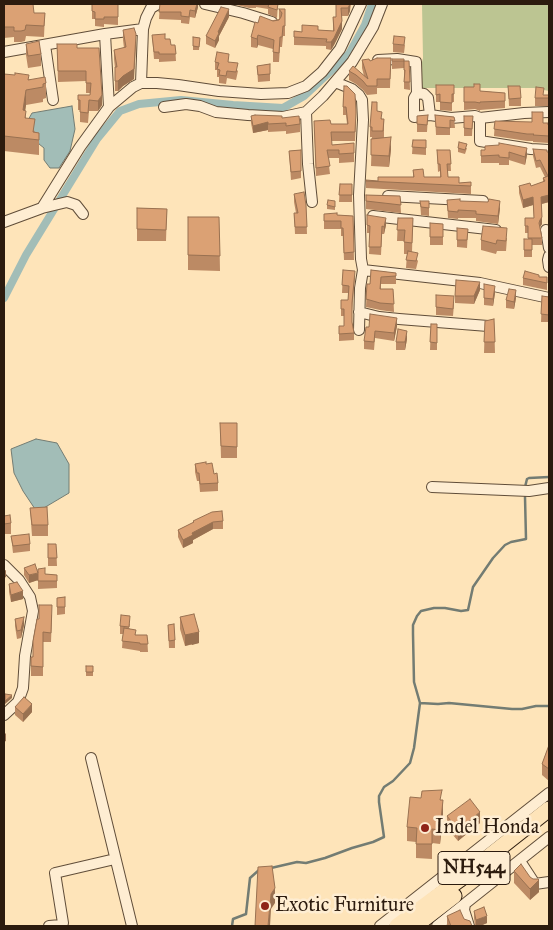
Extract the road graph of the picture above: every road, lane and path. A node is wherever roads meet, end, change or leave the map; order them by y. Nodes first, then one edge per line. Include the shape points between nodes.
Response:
1 (158, 4) edge
2 (206, 4) edge
3 (361, 4) edge
4 (382, 4) edge
5 (275, 24) edge
6 (143, 29) junction
7 (105, 34) junction
8 (46, 45) junction
9 (4, 52) edge
10 (361, 61) junction
11 (140, 82) junction
12 (335, 82) junction
13 (417, 93) junction
14 (53, 100) dead end
15 (164, 107) dead end
16 (109, 108) junction
17 (306, 112) junction
18 (549, 112) edge
19 (430, 115) junction
20 (480, 118) junction
21 (549, 150) edge
22 (368, 195) junction
23 (483, 201) edge
24 (312, 202) dead end
25 (42, 208) junction
26 (83, 214) dead end
27 (360, 215) junction
28 (4, 222) edge
29 (546, 230) dead end
30 (500, 231) edge
31 (549, 248) edge
32 (549, 256) edge
33 (549, 267) edge
34 (363, 270) junction
35 (549, 298) edge
36 (359, 312) junction
37 (488, 326) edge
38 (359, 330) dead end
39 (432, 487) dead end
40 (549, 488) edge
41 (4, 565) edge
42 (4, 715) edge
43 (90, 758) dead end
44 (549, 793) edge
45 (549, 809) edge
46 (549, 821) edge
47 (549, 837) edge
48 (115, 859) junction
49 (520, 861) junction
50 (549, 882) edge
51 (465, 904) junction
52 (49, 926) edge
53 (132, 926) edge
54 (380, 926) edge
55 (397, 926) edge
56 (415, 926) edge
57 (437, 926) edge
58 (469, 926) edge

1 - 6 street via 148,13
2 - 5 street
3 - 11 street via 340,49 322,72 306,86 288,93 218,91
4 - 10 street
6 - 7 street
6 - 11 street
7 - 8 street
7 - 16 street
8 - 9 street
8 - 14 street
10 - 12 street
10 - 13 street via 397,59 416,62
11 - 16 street
12 - 17 street
12 - 22 street via 352,89 362,100
13 - 19 street via 428,98
13 - 19 street via 414,116
15 - 17 street via 186,104 216,112 248,115 283,116
16 - 25 street
17 - 24 street
18 - 20 street
19 - 20 street
20 - 21 street via 480,141
22 - 23 street
22 - 27 street
25 - 26 street via 68,202 76,205
25 - 28 street
27 - 30 street
27 - 34 street
29 - 31 street
32 - 33 street
34 - 35 street via 480,283
34 - 36 street
36 - 37 street via 379,317
36 - 38 street
39 - 40 street via 529,491
41 - 42 street via 30,597 33,611 23,688 18,702
43 - 48 street
44 - 54 street
45 - 55 highway, NH544
46 - 56 highway, NH544
47 - 49 street
48 - 52 street via 54,873 63,923
48 - 53 street
49 - 50 street via 535,884
49 - 51 street
51 - 57 street
51 - 58 street

